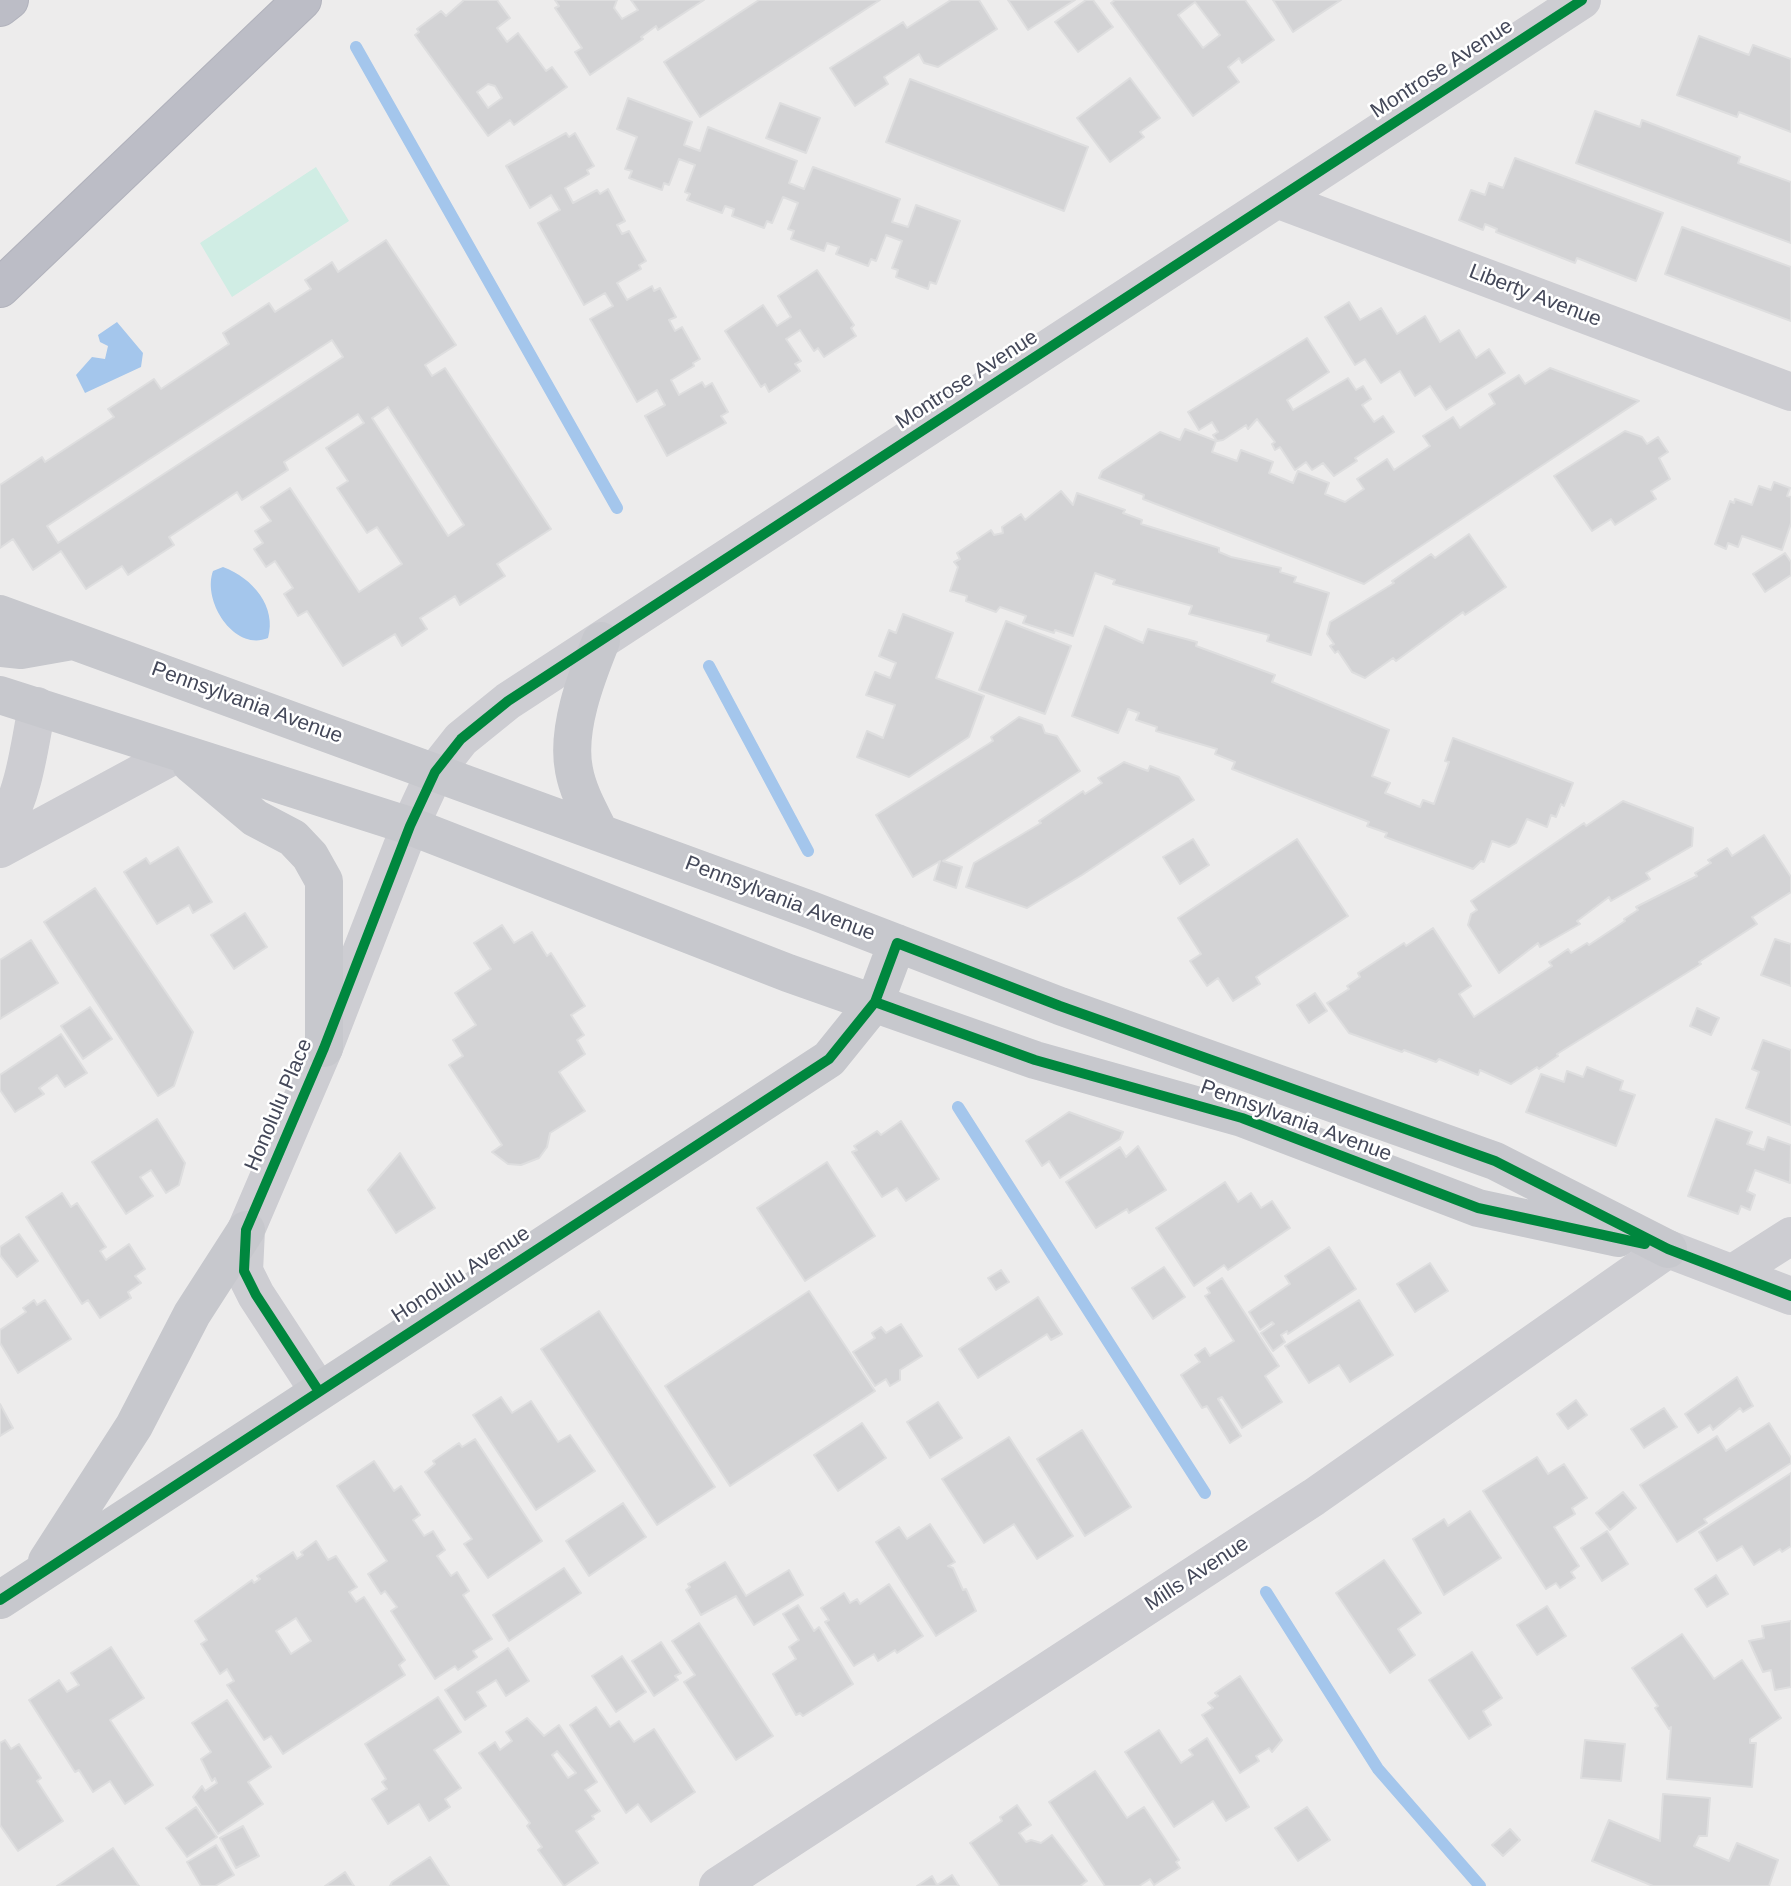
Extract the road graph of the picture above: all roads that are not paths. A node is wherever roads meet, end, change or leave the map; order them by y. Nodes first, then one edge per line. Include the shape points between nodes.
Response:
1 (9, 0) edge
2 (302, 0) edge
3 (1582, 0) edge
4 (0, 7) edge
5 (1279, 200) junction
6 (0, 288) edge
7 (1791, 392) edge
8 (0, 614) edge
9 (74, 640) junction
10 (601, 641) junction
11 (0, 648) edge
12 (0, 695) edge
13 (37, 706) junction
14 (178, 753) junction
15 (435, 772) junction
16 (410, 825) junction
17 (598, 831) junction
18 (0, 838) edge
19 (0, 849) edge
20 (897, 943) junction
21 (875, 1002) junction
22 (324, 1048) junction
23 (246, 1230) junction
24 (1791, 1236) edge
25 (1668, 1249) junction
26 (1734, 1273) junction
27 (1791, 1296) edge
28 (318, 1390) junction
29 (38, 1575) junction
30 (0, 1600) edge
31 (718, 1886) edge

1 - 4 highway
2 - 6 highway
3 - 5 street, Montrose Avenue
5 - 7 street, Liberty Avenue
5 - 10 street, Montrose Avenue
8 - 9 main road, Pennsylvania Avenue
9 - 11 main road via 21,650
9 - 15 main road, Pennsylvania Avenue
10 - 15 street, Montrose Avenue via 483,719
10 - 17 main road via 584,682 573,767
12 - 13 main road, Pennsylvania Avenue
13 - 14 main road, Pennsylvania Avenue
13 - 18 street via 23,786
14 - 16 main road, Pennsylvania Avenue
14 - 19 street
14 - 22 main road via 255,818 293,838 324,881
15 - 16 street, Montrose Avenue
15 - 17 main road, Pennsylvania Avenue
16 - 21 main road, Pennsylvania Avenue via 788,973
16 - 22 street, Honolulu Place
17 - 20 main road, Pennsylvania Avenue
20 - 21 main road, Honolulu Avenue
20 - 25 main road, Pennsylvania Avenue via 1495,1161
21 - 25 main road, Pennsylvania Avenue via 1035,1060 1242,1118 1478,1208
21 - 28 main road, Honolulu Avenue via 829,1059
22 - 23 street, Honolulu Place
23 - 28 street, Honolulu Place via 244,1271
23 - 29 main road via 192,1314 134,1426
24 - 26 street
25 - 26 street, Pennsylvania Avenue
25 - 31 street, Mills Avenue via 1314,1497
26 - 27 street, Pennsylvania Avenue
28 - 29 main road, Honolulu Avenue
29 - 30 main road, Honolulu Avenue

